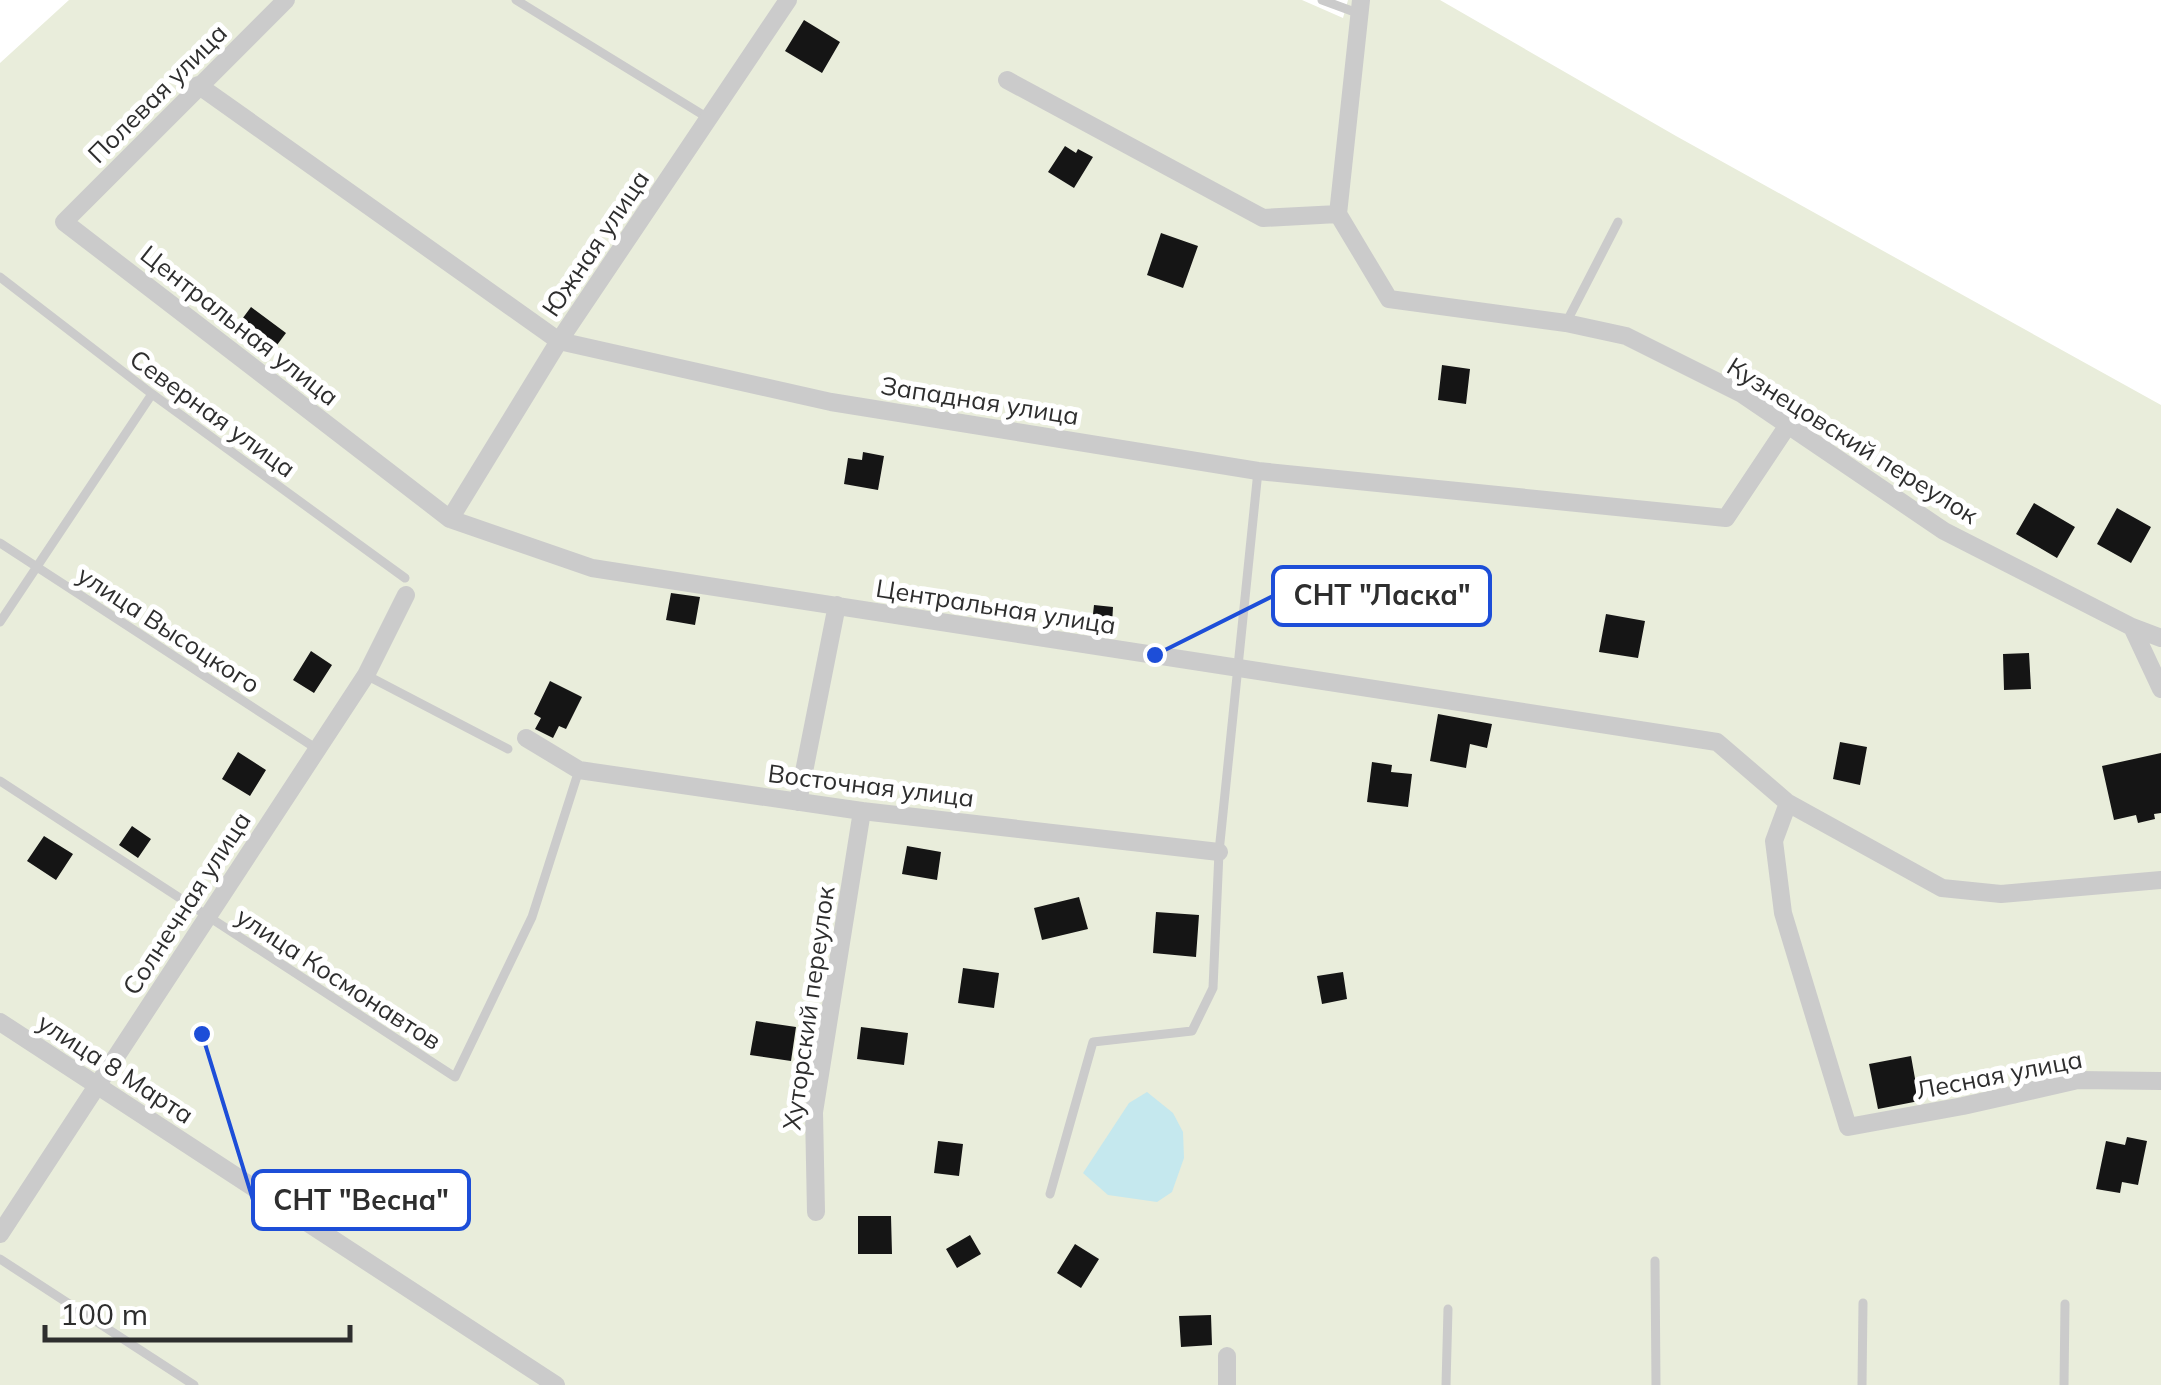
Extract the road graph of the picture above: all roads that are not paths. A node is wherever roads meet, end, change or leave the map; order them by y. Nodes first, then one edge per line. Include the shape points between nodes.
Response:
1 (286, 0) edge
2 (516, 0) edge
3 (788, 0) edge
4 (1322, 0) edge
5 (1361, 7) edge
6 (1008, 80) dead end
7 (198, 85) junction
8 (708, 118) junction
9 (1338, 214) junction
10 (64, 222) joint
11 (1618, 222) dead end
12 (0, 277) edge
13 (1566, 322) junction
14 (559, 342) junction
15 (152, 394) junction
16 (1788, 425) junction
17 (1258, 471) junction
18 (450, 519) junction
19 (0, 544) edge
20 (37, 568) junction
21 (405, 586) joint
22 (837, 606) junction
23 (0, 622) edge
24 (2132, 626) junction
25 (2161, 638) edge
26 (1236, 670) junction
27 (366, 674) junction
28 (2161, 690) edge
29 (526, 738) dead end
30 (317, 749) junction
31 (508, 749) dead end
32 (579, 770) junction
33 (0, 781) edge
34 (798, 802) junction
35 (1788, 803) junction
36 (862, 811) junction
37 (1219, 852) junction
38 (2161, 880) edge
39 (208, 916) junction
40 (0, 1022) edge
41 (2161, 1082) edge
42 (97, 1086) junction
43 (1050, 1194) dead end
44 (816, 1212) dead end
45 (0, 1234) edge
46 (0, 1259) edge
47 (1655, 1261) dead end
48 (1863, 1303) dead end
49 (2065, 1304) dead end
50 (1448, 1309) dead end
51 (1227, 1356) dead end
52 (194, 1385) edge
53 (556, 1385) edge
54 (1227, 1385) edge
55 (1446, 1385) edge
56 (1656, 1385) edge
57 (1862, 1385) edge
58 (2064, 1385) edge

1 - 7 street, Полевая улица
2 - 8 lane
3 - 8 street, Южная улица
4 - 5 lane
5 - 9 street
6 - 9 street via 1263,218
7 - 10 street, Полевая улица
7 - 14 street, Западная улица
8 - 14 street, Южная улица
9 - 13 street, Кузнецовский переулок via 1389,299
10 - 18 street, Центральная улица
11 - 13 lane
12 - 15 lane, Северная улица
13 - 16 street, Кузнецовский переулок via 1626,336 1742,394
14 - 17 street, Западная улица via 831,402
14 - 18 street, Южная улица
15 - 20 lane
15 - 21 lane, Северная улица
16 - 17 street, Западная улица via 1726,518
16 - 24 street, Кузнецовский переулок via 1944,530
17 - 26 lane
18 - 22 street, Центральная улица via 592,568
19 - 20 lane, улица Высоцкого
20 - 23 lane
20 - 30 lane, улица Высоцкого
21 - 27 street, Солнечная улица
22 - 26 street, Центральная улица
22 - 34 street
24 - 25 street, Кузнецовский переулок
24 - 28 street
26 - 35 street, Центральная улица via 1717,742
26 - 37 lane
27 - 30 street, Солнечная улица
27 - 31 lane
29 - 32 street, Восточная улица
30 - 39 street, Солнечная улица
32 - 34 street, Восточная улица
32 - 39 lane, улица Космонавтов via 532,917 455,1077
33 - 39 lane, улица Космонавтов
34 - 36 street, Восточная улица
35 - 38 street, Центральная улица via 1942,888 2001,894
35 - 41 street, Лесная улица via 1774,841 1783,912 1848,1127 2078,1080
36 - 37 street, Восточная улица
36 - 44 street, Хуторский переулок via 814,1112
37 - 43 lane via 1213,988 1192,1031 1093,1042
39 - 42 street, Солнечная улица
40 - 42 street, улица 8 Марта
42 - 45 street, Солнечная улица
42 - 53 street, улица 8 Марта
46 - 52 lane
47 - 56 lane
48 - 57 lane
49 - 58 lane
50 - 55 lane
51 - 54 street

